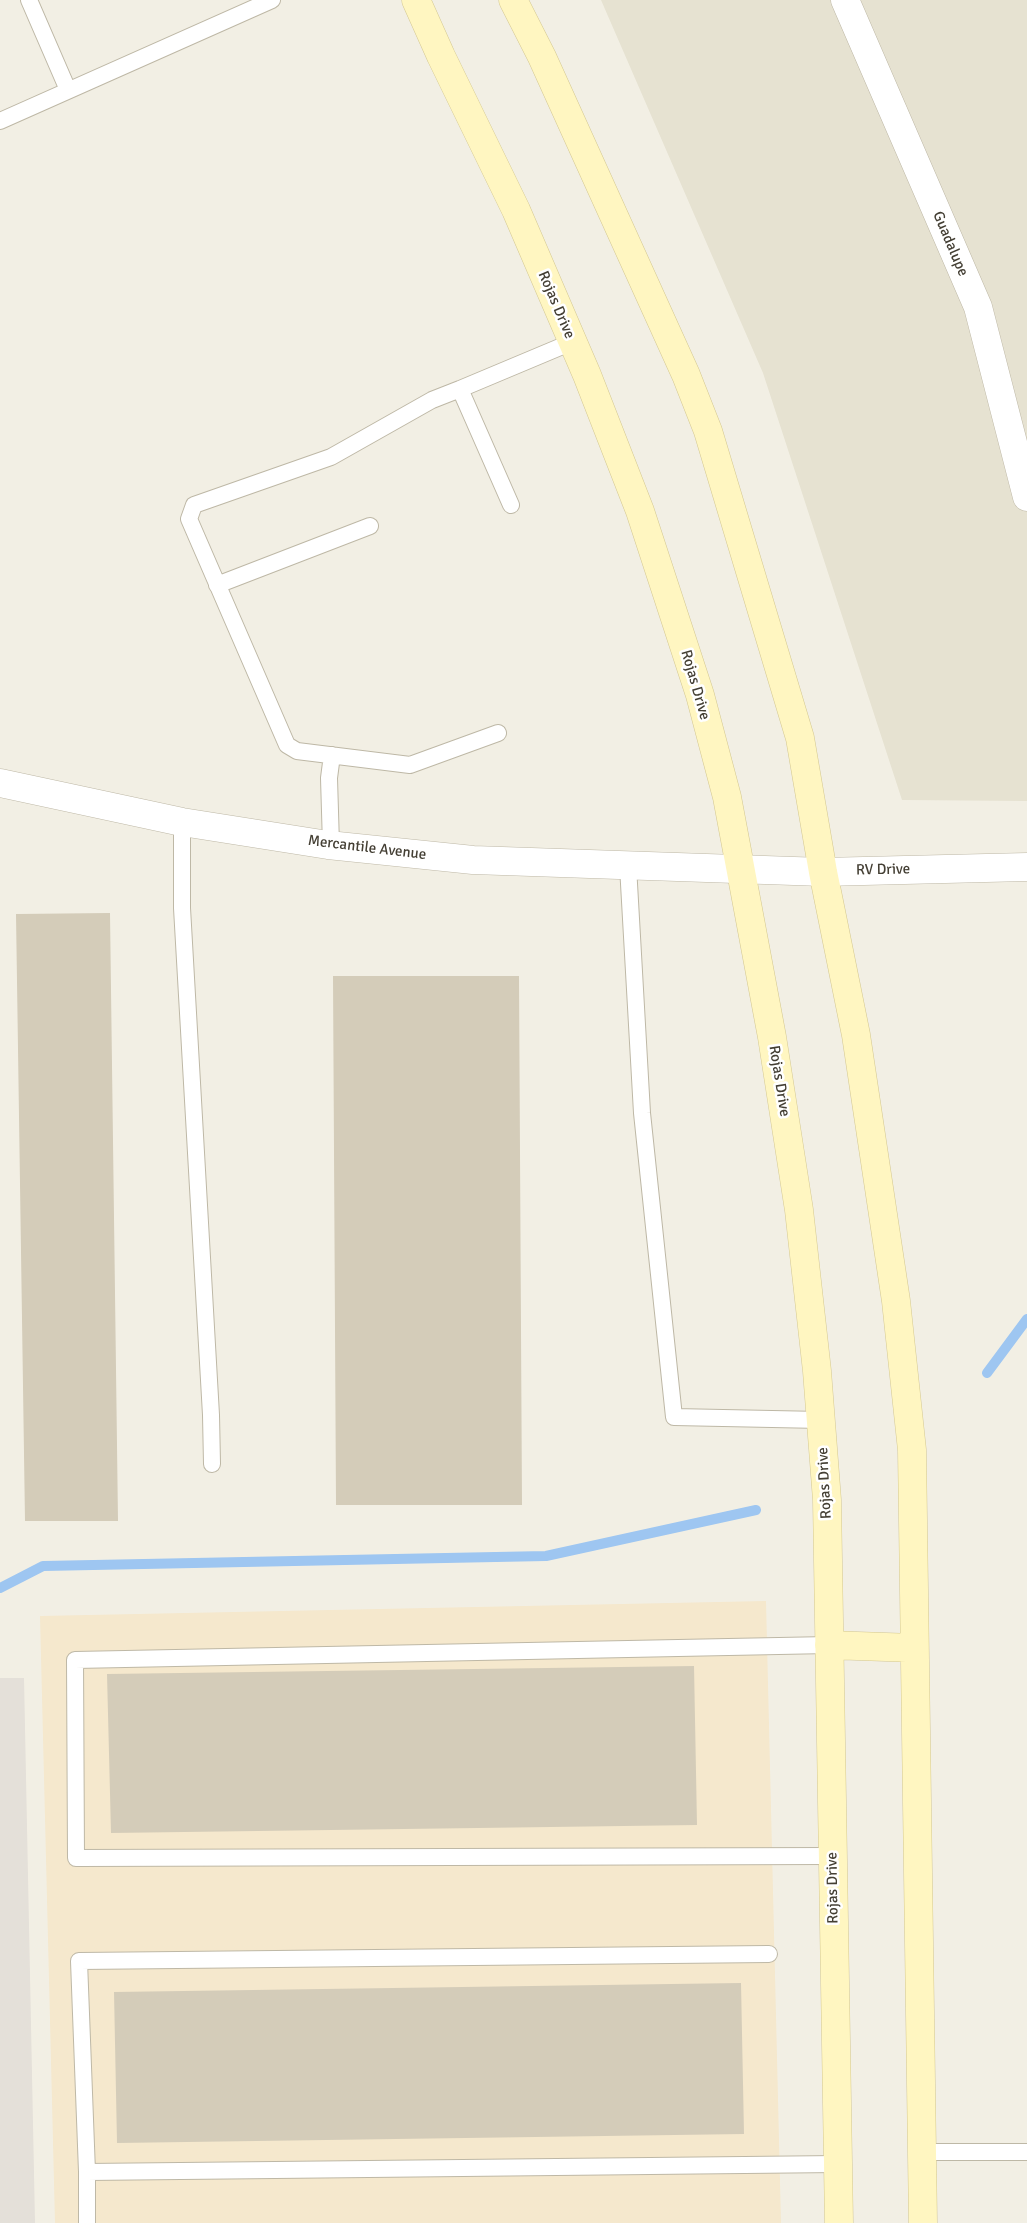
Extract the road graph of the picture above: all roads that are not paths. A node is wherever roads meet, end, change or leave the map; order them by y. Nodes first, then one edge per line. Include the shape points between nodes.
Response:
1 (29, 0) edge
2 (272, 0) edge
3 (416, 0) edge
4 (513, 0) edge
5 (845, 0) edge
6 (68, 90) junction
7 (0, 120) edge
8 (572, 342) junction
9 (460, 389) junction
10 (1027, 497) edge
11 (511, 505) dead end
12 (370, 526) dead end
13 (217, 585) junction
14 (498, 733) dead end
15 (332, 755) junction
16 (0, 783) edge
17 (182, 822) junction
18 (331, 845) junction
19 (628, 866) junction
20 (1027, 867) edge
21 (740, 868) junction
22 (823, 872) junction
23 (821, 1420) junction
24 (212, 1464) dead end
25 (829, 1645) junction
26 (914, 1648) junction
27 (833, 1856) junction
28 (769, 1954) dead end
29 (922, 2152) junction
30 (1027, 2152) edge
31 (838, 2164) junction
32 (87, 2172) junction
33 (87, 2223) edge
34 (839, 2223) edge
35 (923, 2223) edge

1 - 6 lane
2 - 6 lane
3 - 8 main road, Rojas Drive via 516,210
4 - 22 main road via 686,375 708,431 800,738
5 - 10 street, Guadalupe via 978,308
6 - 7 lane
8 - 9 lane
8 - 21 main road, Rojas Drive via 640,511 700,695 727,797
9 - 11 lane
9 - 13 lane via 432,400 331,457 194,505 189,519
12 - 13 lane
13 - 15 lane via 288,745 297,751
14 - 15 lane via 410,765
15 - 18 lane via 329,778
16 - 17 street, Mercantile Avenue
17 - 18 street, Mercantile Avenue
17 - 24 lane via 182,908
18 - 19 street, Mercantile Avenue via 473,860
19 - 21 street, Mercantile Avenue
19 - 23 lane via 642,1113 674,1417
20 - 22 street, RV Drive
21 - 22 street, RV Drive
21 - 23 main road, Rojas Drive via 772,1037 799,1210
22 - 26 main road via 856,1035 896,1301 912,1450
23 - 25 main road, Rojas Drive via 827,1500
25 - 26 main road
25 - 27 main road, Rojas Drive
25 - 27 lane via 75,1660 76,1858
26 - 29 main road
27 - 31 main road, Rojas Drive
28 - 32 lane via 79,1961
29 - 30 lane
29 - 35 main road
31 - 32 lane
31 - 34 main road, Rojas Drive
32 - 33 lane

